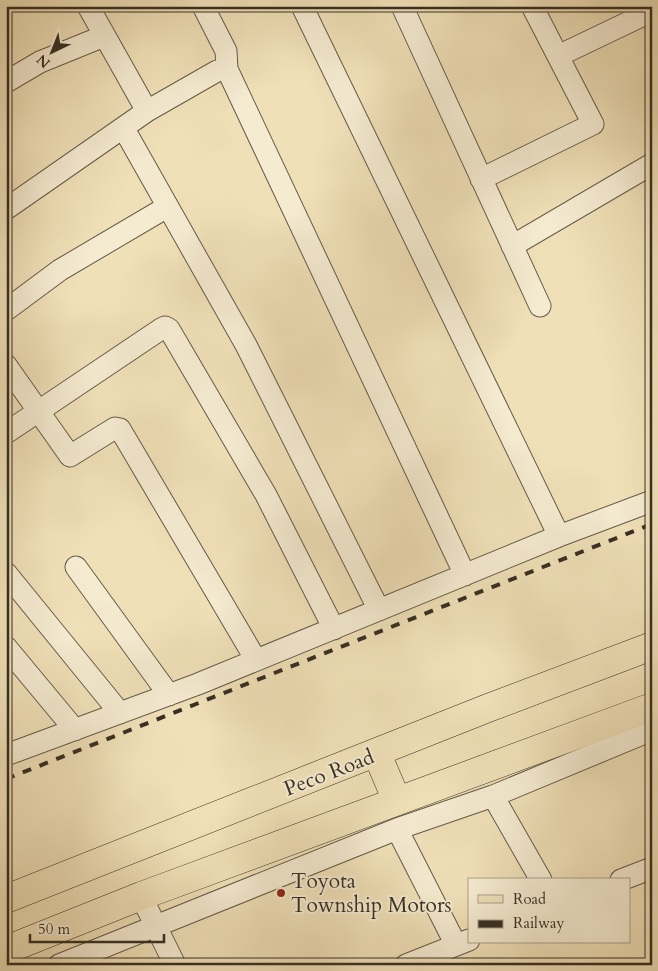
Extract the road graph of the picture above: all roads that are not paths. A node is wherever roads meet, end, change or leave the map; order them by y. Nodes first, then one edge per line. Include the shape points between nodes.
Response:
1 (88, 6) edge
2 (203, 6) edge
3 (302, 6) edge
4 (402, 6) edge
5 (532, 6) edge
6 (652, 11) edge
7 (102, 32) junction
8 (558, 56) junction
9 (217, 71) dead end
10 (6, 82) edge
11 (147, 112) junction
12 (124, 129) junction
13 (652, 164) edge
14 (481, 179) junction
15 (167, 207) junction
16 (6, 208) edge
17 (512, 246) junction
18 (540, 306) dead end
19 (6, 310) edge
20 (6, 365) edge
21 (37, 412) junction
22 (6, 433) edge
23 (652, 501) edge
24 (559, 536) junction
25 (76, 567) dead end
26 (6, 573) edge
27 (465, 575) junction
28 (379, 610) junction
29 (334, 629) junction
30 (652, 646) edge
31 (6, 647) edge
32 (256, 660) junction
33 (169, 695) junction
34 (120, 713) junction
35 (649, 726) edge
36 (75, 730) junction
37 (377, 754) junction
38 (6, 755) edge
39 (492, 796) junction
40 (397, 801) junction
41 (397, 829) junction
42 (305, 836) junction
43 (242, 859) junction
44 (315, 862) junction
45 (652, 868) edge
46 (540, 878) edge
47 (626, 878) edge
48 (253, 888) junction
49 (141, 896) junction
50 (6, 899) edge
51 (157, 926) junction
52 (462, 942) edge
53 (6, 950) edge
54 (59, 965) edge
55 (175, 965) edge
56 (406, 965) edge

1 - 7 street
2 - 27 street via 226,51 227,69
3 - 24 street
4 - 14 street
5 - 8 street
6 - 8 street
7 - 10 street via 99,38 40,62
7 - 11 street
8 - 14 street via 593,124
9 - 11 street
11 - 12 street
12 - 15 street
12 - 16 street
13 - 17 street
14 - 17 street
15 - 19 street via 60,270
15 - 28 street via 246,345
17 - 18 street
20 - 21 street
21 - 22 street
21 - 29 street via 161,329 169,329 266,495
21 - 32 street via 70,456 116,428 120,429
23 - 24 street
24 - 27 street
25 - 33 street
26 - 34 street
27 - 28 street
28 - 29 street
29 - 32 street
30 - 37 main road, Peco Road
31 - 36 street
32 - 33 street
33 - 34 street
34 - 36 street
35 - 39 street
35 - 40 main road
36 - 38 street
37 - 40 main road
37 - 50 main road, Peco Road
39 - 41 street
39 - 46 street
40 - 42 main road
41 - 44 street
41 - 52 street
42 - 43 main road
42 - 44 street
43 - 48 street
43 - 49 main road
44 - 48 street
45 - 47 street
48 - 51 street
49 - 51 street
49 - 53 main road
51 - 54 street
51 - 55 street
52 - 56 street

